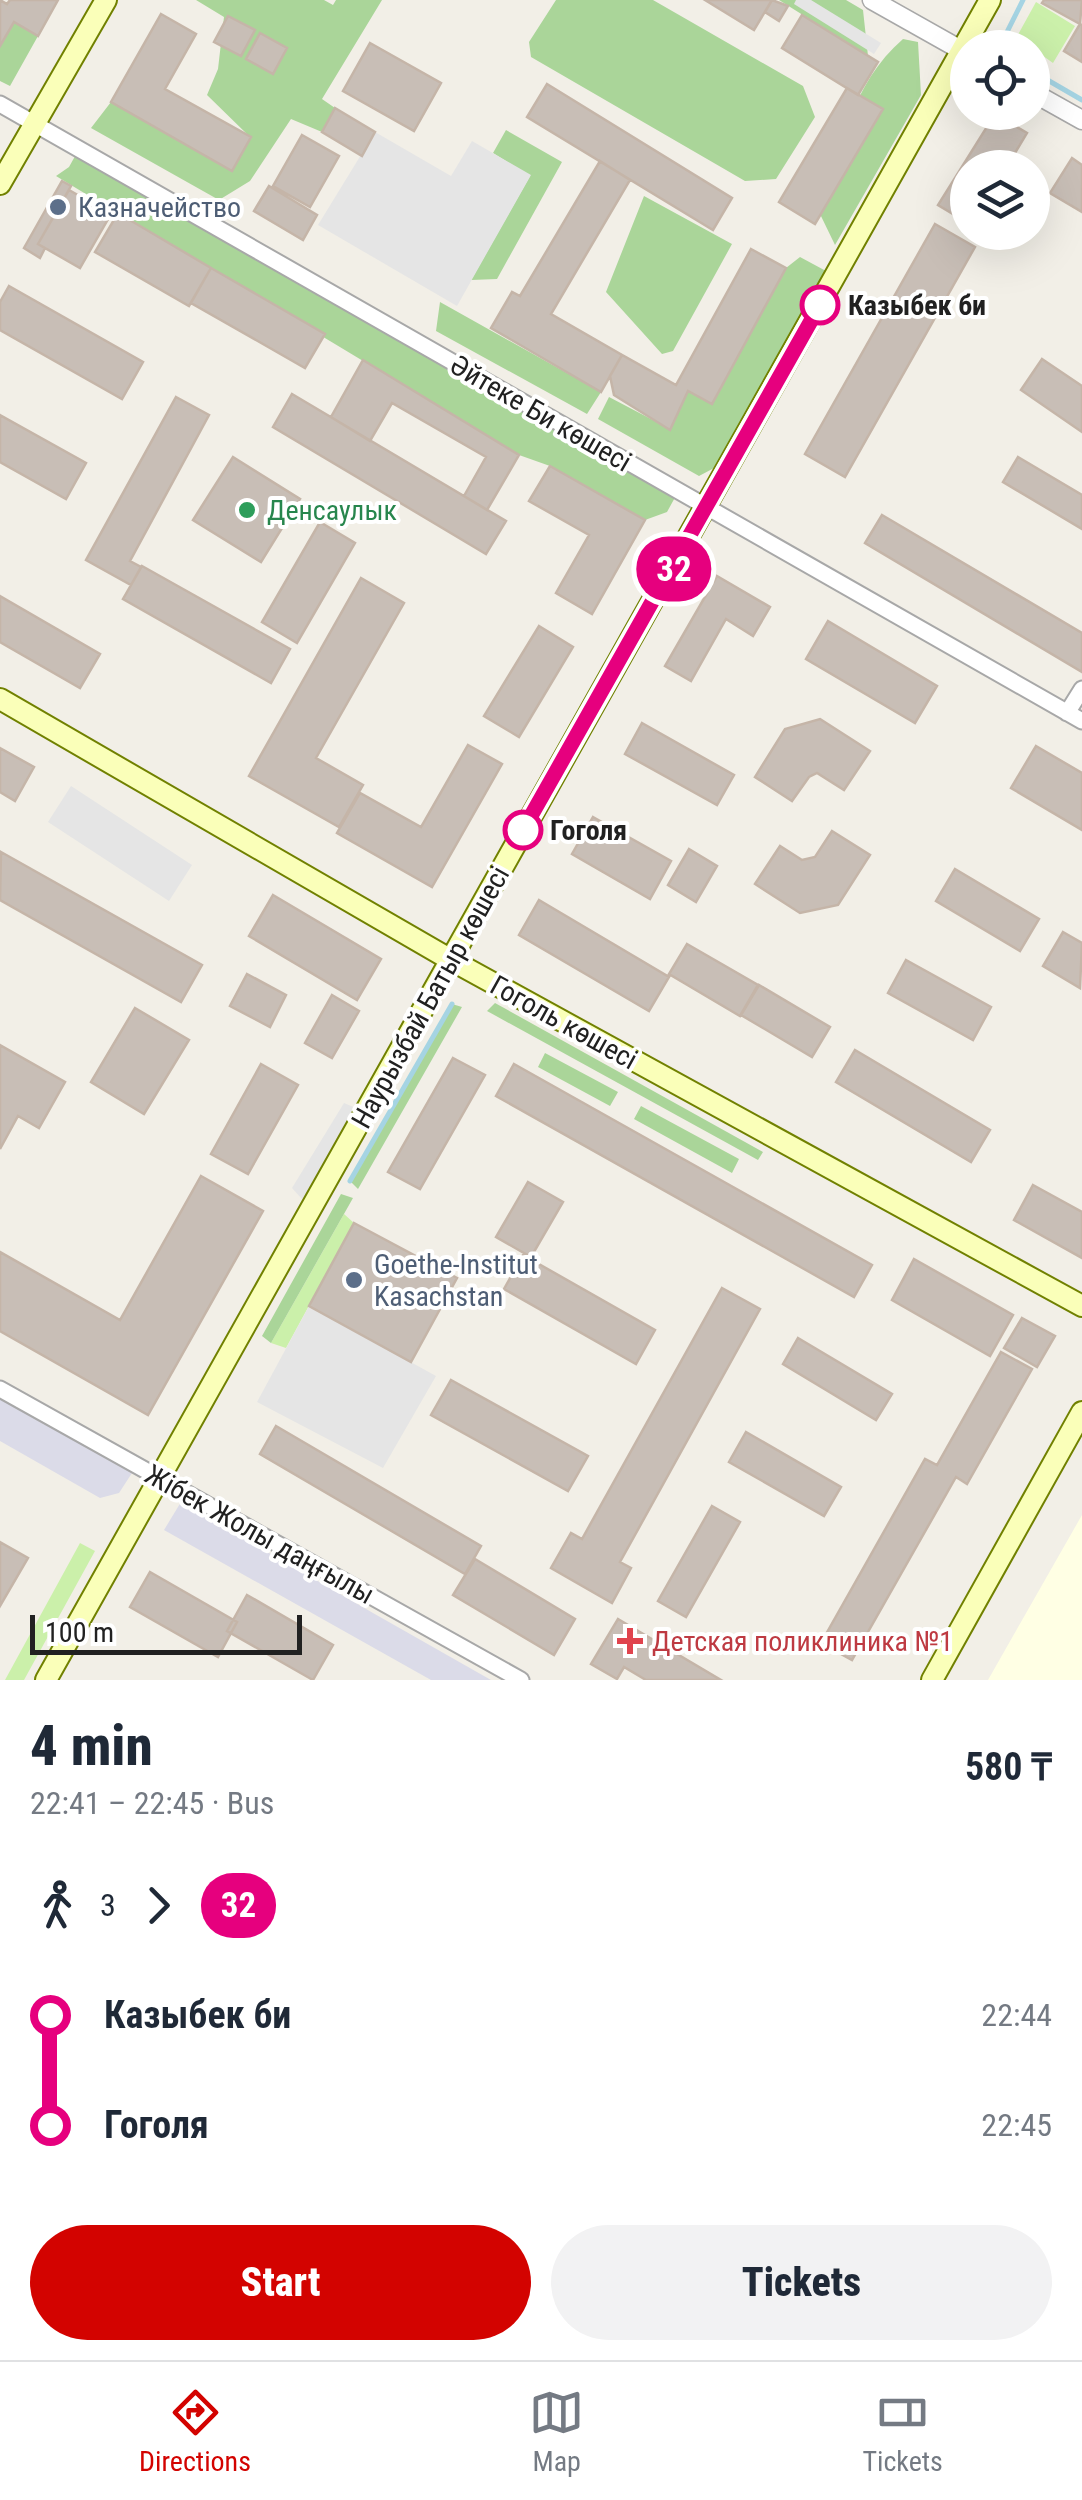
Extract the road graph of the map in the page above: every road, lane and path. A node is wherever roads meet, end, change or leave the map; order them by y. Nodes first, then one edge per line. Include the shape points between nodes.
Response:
1 (106, 0) edge
2 (872, 0) edge
3 (990, 0) edge
4 (975, 30) edge
5 (950, 44) edge
6 (950, 77) edge
7 (1050, 102) edge
8 (0, 104) edge
9 (1082, 120) edge
10 (35, 124) junction
11 (0, 184) edge
12 (708, 509) junction
13 (1082, 689) edge
14 (0, 700) edge
15 (1075, 717) edge
16 (450, 960) junction
17 (1082, 1306) edge
18 (0, 1389) edge
19 (1082, 1412) edge
20 (162, 1479) junction
21 (46, 1680) edge
22 (521, 1680) edge
23 (932, 1680) edge

1 - 10 main road
2 - 5 street
3 - 4 main road, Наурызбай Батыр көшесі
6 - 12 main road, Наурызбай Батыр көшесі
7 - 9 street
8 - 10 street, Әйтеке Би көшесі
10 - 11 main road
10 - 12 street, Әйтеке Би көшесі
12 - 15 street, Әйтеке Би көшесі
12 - 16 main road, Наурызбай Батыр көшесі
13 - 15 street
14 - 16 main road, Гоголь көшесі
16 - 17 main road, Гоголь көшесі
16 - 20 main road, Наурызбай Батыр көшесі
18 - 20 street, Жібек Жолы даңғылы
19 - 23 main road
20 - 21 main road, Наурызбай Батыр көшесі
20 - 22 street, Жібек Жолы даңғылы

